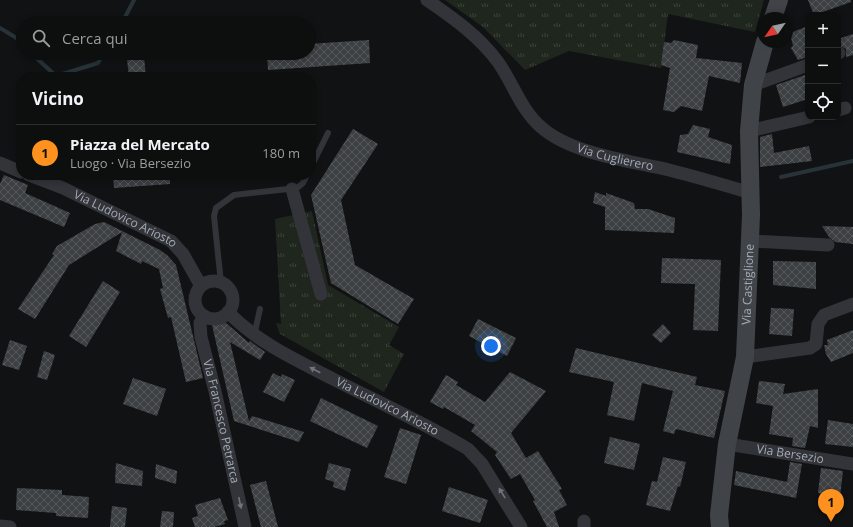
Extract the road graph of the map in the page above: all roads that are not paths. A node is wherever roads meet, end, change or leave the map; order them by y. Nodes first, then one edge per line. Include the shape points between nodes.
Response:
1 (427, 0) edge
2 (779, 0) edge
3 (775, 12) edge
4 (762, 48) edge
5 (805, 66) edge
6 (753, 85) junction
7 (805, 118) edge
8 (749, 132) junction
9 (328, 133) dead end
10 (316, 157) edge
11 (0, 163) edge
12 (16, 170) edge
13 (42, 180) edge
14 (304, 180) edge
15 (292, 189) junction
16 (751, 193) junction
17 (750, 241) junction
18 (828, 245) dead end
19 (221, 282) junction
20 (201, 286) junction
21 (321, 294) dead end
22 (853, 304) edge
23 (260, 309) dead end
24 (228, 312) junction
25 (204, 316) junction
26 (254, 336) junction
27 (745, 356) junction
28 (728, 444) junction
29 (853, 464) edge
30 (0, 526) edge
31 (10, 527) edge
32 (245, 527) edge
33 (521, 527) edge
34 (720, 527) edge

1 - 16 street, Via Cuglierero via 456,20 497,60 528,114 541,128 558,139 592,153 671,170
2 - 3 main road
4 - 6 main road, Via Castiglione
5 - 6 street
6 - 8 main road, Via Castiglione
7 - 8 street
8 - 16 main road, Via Castiglione
9 - 10 lane
11 - 12 street
13 - 20 street, Via Ludovico Ariosto via 171,241 183,254
14 - 15 lane via 297,188
15 - 19 lane via 234,195 216,208 214,216
15 - 21 street
16 - 17 main road, Via Castiglione
17 - 18 street
17 - 27 main road, Via Castiglione
19 - 20 street via 214,281
19 - 24 street via 231,292 233,299
20 - 25 street via 195,298 196,305
22 - 27 street via 824,315 818,324 816,344 810,348
23 - 26 lane
24 - 25 street via 217,319
24 - 26 street, Via Ludovico Ariosto
25 -> 32 street, Via Francesco Petrarca via 200,323 201,337
33 -> 26 street, Via Ludovico Ariosto via 482,464 468,449
27 - 28 main road, Via Castiglione
28 - 29 street, Via Bersezio
28 - 34 main road, Via Castiglione via 719,515
30 - 31 street

